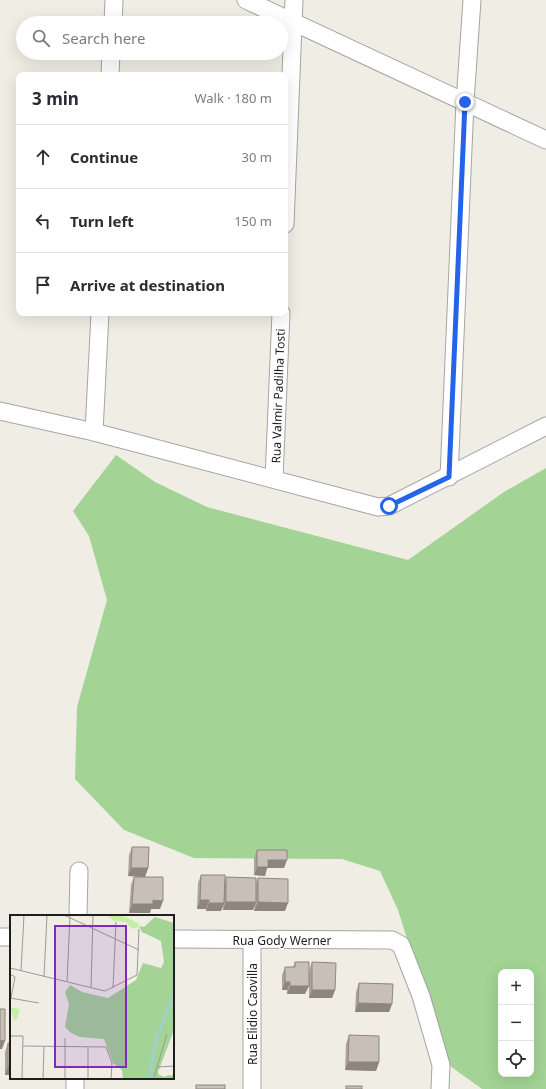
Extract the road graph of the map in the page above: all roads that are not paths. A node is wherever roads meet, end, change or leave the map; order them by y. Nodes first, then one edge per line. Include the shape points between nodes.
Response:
1 (114, 0) edge
2 (246, 0) edge
3 (294, 0) edge
4 (472, 0) edge
5 (113, 16) edge
6 (281, 16) edge
7 (288, 19) edge
8 (294, 22) junction
9 (111, 60) edge
10 (110, 72) edge
11 (465, 102) junction
12 (546, 140) edge
13 (288, 157) edge
14 (100, 316) edge
15 (281, 316) edge
16 (0, 411) edge
17 (546, 426) edge
18 (94, 432) junction
19 (449, 477) junction
20 (274, 479) junction
21 (79, 871) dead end
22 (78, 915) edge
23 (174, 939) edge
24 (252, 940) junction
25 (252, 1089) edge
26 (440, 1089) edge

1 - 5 street
2 - 6 street
3 - 8 street
4 - 11 street
7 - 8 street
8 - 11 street
8 - 13 street
9 - 10 street
11 - 12 street
11 - 19 street
14 - 18 street
15 - 20 street, Rua Valmir Padilha Tosti
16 - 18 street
17 - 19 street
18 - 20 street
19 - 20 street via 389,506 378,507
21 - 22 street
23 - 24 street, Rua Gody Werner
24 - 25 street, Rua Elidio Caovilla
24 - 26 street, Rua Gody Werner via 392,940 401,945 421,996 441,1065

